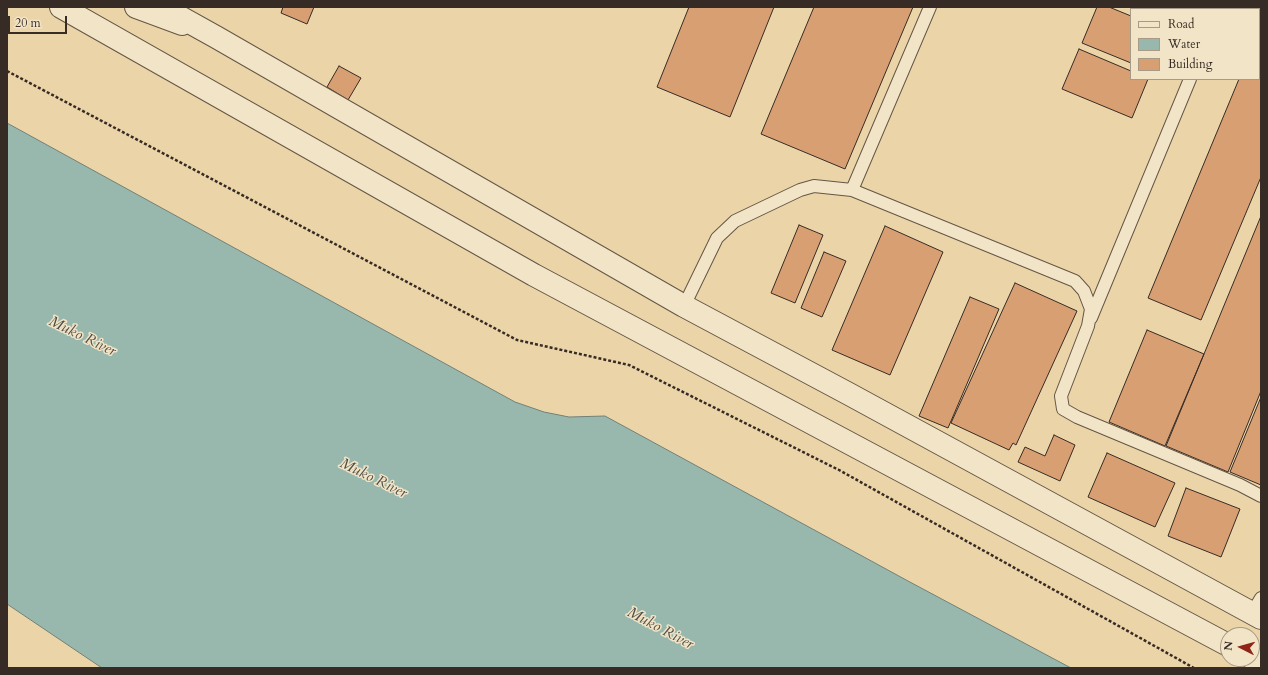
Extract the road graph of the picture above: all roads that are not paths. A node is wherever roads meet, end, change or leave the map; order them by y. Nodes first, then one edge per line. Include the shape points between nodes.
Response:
1 (61, 7) edge
2 (136, 7) edge
3 (162, 7) edge
4 (930, 7) edge
5 (216, 37) junction
6 (1190, 80) edge
7 (852, 190) junction
8 (684, 306) junction
9 (1088, 326) junction
10 (1261, 496) edge
11 (1258, 610) edge
12 (1220, 641) edge

1 - 12 street via 534,275
2 - 5 street
3 - 5 street
4 - 7 lane
5 - 8 street
6 - 9 lane
7 - 8 lane via 814,186 800,190 736,221 717,238
7 - 9 lane via 1076,281 1084,291 1090,309
8 - 11 street
9 - 10 lane via 1061,396 1063,409 1240,484

